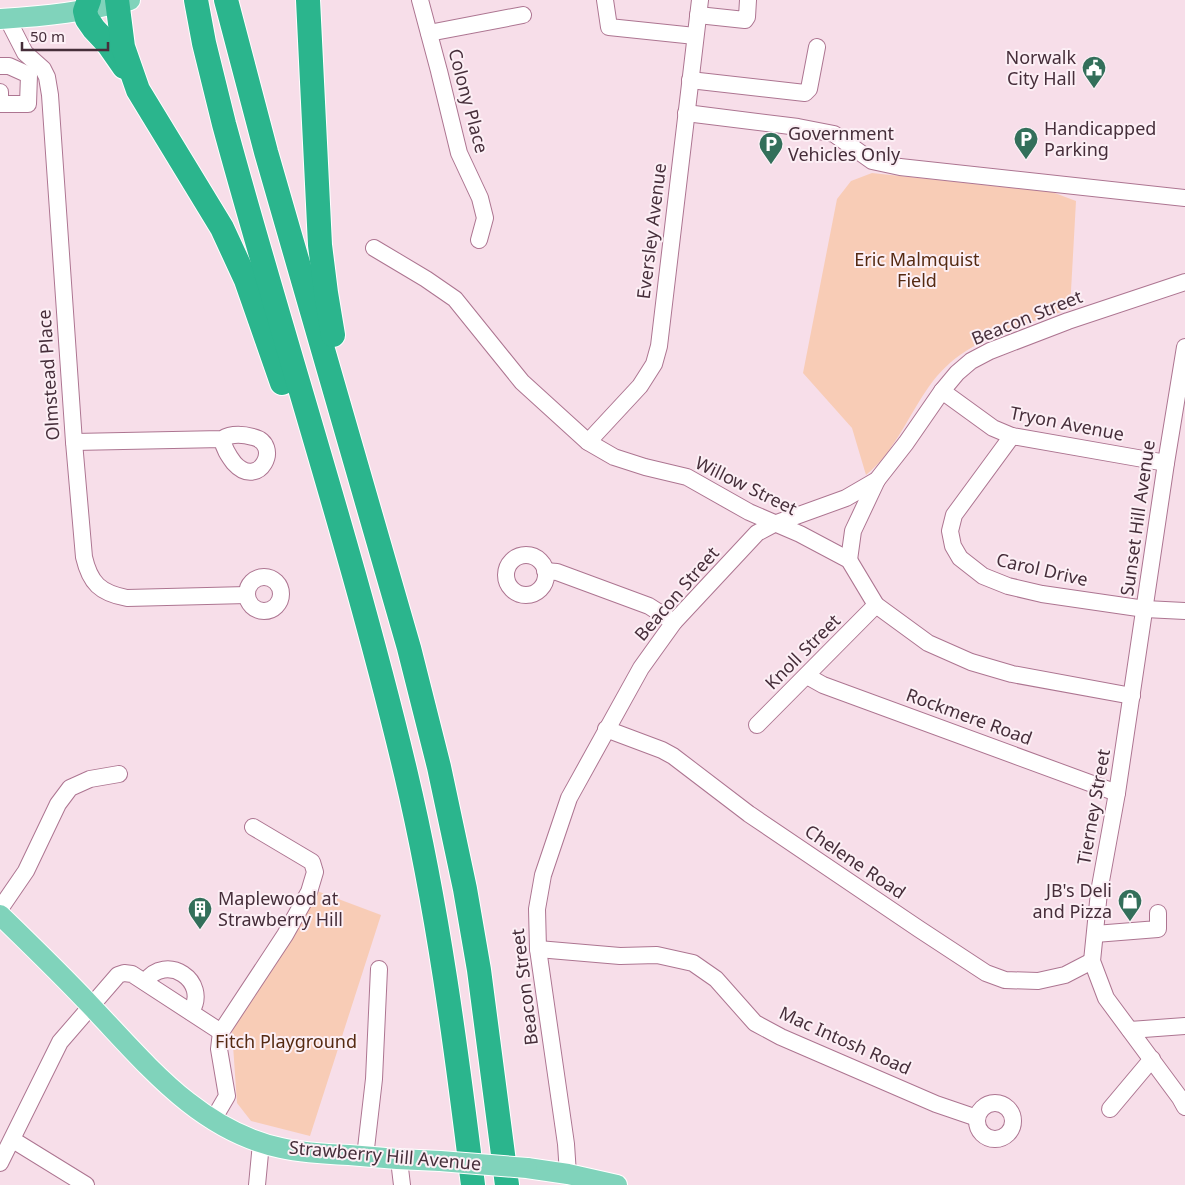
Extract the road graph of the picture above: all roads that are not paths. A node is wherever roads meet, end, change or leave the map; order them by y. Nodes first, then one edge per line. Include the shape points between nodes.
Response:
1 (196, 0) edge
2 (226, 0) edge
3 (297, 0) edge
4 (308, 0) edge
5 (420, 0) edge
6 (605, 0) edge
7 (748, 0) edge
8 (122, 1) edge
9 (87, 6) edge
10 (699, 8) edge
11 (523, 14) dead end
12 (4, 18) edge
13 (429, 33) junction
14 (695, 36) junction
15 (817, 47) dead end
16 (0, 66) edge
17 (311, 66) junction
18 (690, 80) junction
19 (138, 90) junction
20 (0, 92) edge
21 (28, 95) junction
22 (50, 95) junction
23 (686, 113) junction
24 (1185, 198) edge
25 (479, 240) dead end
26 (374, 248) dead end
27 (1185, 282) edge
28 (1185, 346) edge
29 (942, 391) junction
30 (1012, 436) junction
31 (222, 439) dead end
32 (74, 442) junction
33 (588, 442) junction
34 (1166, 464) junction
35 (358, 469) junction
36 (877, 480) junction
37 (774, 524) junction
38 (343, 538) junction
39 (849, 560) junction
40 (545, 572) dead end
41 (247, 595) dead end
42 (876, 606) junction
43 (1145, 608) junction
44 (1185, 611) edge
45 (674, 622) junction
46 (807, 676) junction
47 (1132, 696) junction
48 (757, 725) dead end
49 (606, 729) junction
50 (120, 774) dead end
51 (1118, 793) junction
52 (253, 827) dead end
53 (0, 910) edge
54 (1158, 913) dead end
55 (0, 914) edge
56 (1095, 934) junction
57 (538, 949) junction
58 (1092, 961) junction
59 (379, 969) dead end
60 (145, 982) junction
61 (91, 1006) junction
62 (190, 1012) junction
63 (1185, 1026) edge
64 (1130, 1030) junction
65 (221, 1032) junction
66 (1152, 1059) junction
67 (1185, 1107) edge
68 (1110, 1109) dead end
69 (977, 1118) dead end
70 (213, 1120) junction
71 (13, 1140) junction
72 (262, 1142) junction
73 (365, 1157) junction
74 (399, 1160) junction
75 (0, 1163) edge
76 (568, 1174) junction
77 (86, 1185) edge
78 (256, 1185) edge
79 (402, 1185) edge
80 (473, 1185) edge
81 (507, 1185) edge
82 (617, 1185) edge

1 - 38 highway via 224,124
2 - 35 highway
3 - 17 highway
4 - 17 highway
5 - 13 street, Colony Place
6 - 14 street via 609,27
7 - 10 street via 745,20
8 - 9 main road
8 - 19 highway via 123,47
9 - 12 main road via 46,16
9 - 19 highway via 90,24 108,44
10 - 14 street, Eversley Avenue
11 - 13 street
12 - 22 street, Olmstead Place via 25,53 47,77
13 - 25 street, Colony Place via 459,153 480,198 485,218
14 - 18 street, Eversley Avenue
15 - 18 street via 809,89 805,93
16 - 21 street via 28,74
17 - 35 highway via 322,270
18 - 23 street, Eversley Avenue
19 - 38 highway via 235,255 305,448
20 - 21 street via 0,104 28,104
21 - 22 street
22 - 32 street, Olmstead Place
23 - 24 street via 798,126 834,134 872,161 900,167
23 - 33 street, Eversley Avenue via 659,346 654,364 640,386
26 - 33 street, Willow Street via 455,299 522,382
27 - 29 street, Beacon Street via 990,351 971,361
28 - 34 street, Sunset Hill Avenue
29 - 30 street, Tryon Avenue via 993,428
29 - 36 street, Beacon Street
30 - 34 street, Tryon Avenue
30 - 43 street, Carol Drive via 954,515 950,531 960,558 983,576 1008,586 1042,594
31 - 32 street
32 - 41 street, Olmstead Place via 84,557 88,573 101,589 127,598
33 - 37 street, Willow Street via 614,457 687,477
34 - 43 street, Sunset Hill Avenue
35 - 81 highway via 420,687 457,848 486,1010
36 - 37 street, Beacon Street via 846,498
36 - 39 street via 853,531
37 - 39 street, Willow Street
37 - 45 street, Beacon Street via 757,533
38 - 80 highway via 393,720 421,846 448,995
39 - 42 street
40 - 45 street via 557,572 649,606
42 - 46 street, Knoll Street
42 - 47 street via 928,642 971,662 1012,674
43 - 44 street, Carol Drive
43 - 47 street, Sunset Hill Avenue
45 - 49 street, Beacon Street via 640,668
46 - 48 street, Knoll Street
46 - 51 street, Rockmere Road via 823,685
47 - 51 street, Tierney Street
49 - 57 street, Beacon Street via 569,798 543,875 537,909
49 - 58 street, Chelene Road via 673,756 749,814 986,973 1005,980 1038,981 1065,974
50 - 53 street via 90,779 70,788 58,804 26,871
51 - 56 street, Tierney Street via 1099,892
52 - 65 street via 312,862 315,872 309,892 285,935
54 - 56 street via 1158,928
55 - 61 main road, Strawberry Hill Avenue
56 - 58 street, Tierney Street
57 - 69 street, Mac Intosh Road via 620,956 657,955 693,963 716,979 755,1023 936,1104
57 - 76 street, Beacon Street
58 - 64 street, Tierney Street via 1106,998
59 - 73 street via 374,1079
60 - 61 street via 124,973
60 - 62 street
60 - 62 street via 156,971 172,970 186,976 192,983 196,999
61 - 70 main road, Strawberry Hill Avenue via 164,1083
61 - 71 street via 60,1042
62 - 65 street
63 - 64 street
64 - 66 street, Tierney Street
65 - 70 street via 220,1049 227,1096
66 - 67 street, Tierney Street
66 - 68 street
70 - 72 main road, Strawberry Hill Avenue
71 - 75 street
71 - 77 street
72 - 73 main road, Strawberry Hill Avenue via 304,1152
72 - 78 street
73 - 74 main road, Strawberry Hill Avenue
74 - 76 main road, Strawberry Hill Avenue, bridge via 440,1160
74 - 79 street
76 - 82 main road, Strawberry Hill Avenue

